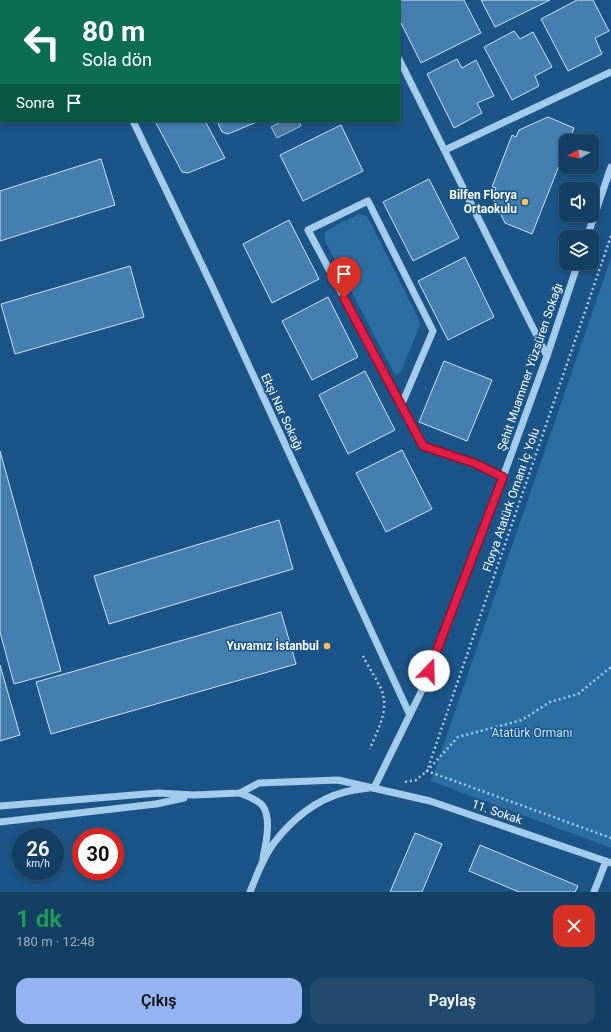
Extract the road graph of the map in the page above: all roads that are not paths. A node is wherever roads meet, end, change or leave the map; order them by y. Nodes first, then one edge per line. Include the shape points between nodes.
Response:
1 (400, 62) edge
2 (611, 72) edge
3 (133, 122) edge
4 (445, 150) junction
5 (611, 168) edge
6 (589, 230) edge
7 (576, 270) edge
8 (547, 356) junction
9 (401, 406) junction
10 (503, 477) junction
11 (409, 713) junction
12 (374, 788) junction
13 (240, 792) junction
14 (194, 796) junction
15 (0, 806) edge
16 (0, 822) edge
17 (609, 862) edge
18 (262, 863) junction
19 (250, 892) edge
20 (594, 892) edge

1 - 4 street
2 - 4 street
3 - 11 street, Ekşi Nar Sokağı
4 - 8 street
5 - 6 street
7 - 8 street, Şehit Muammer Yüzsüren Sokağı
8 - 10 street, Şehit Muammer Yüzsüren Sokağı
9 - 9 street via 308,230 368,201 433,331
9 - 10 street via 423,446 474,463
10 - 11 street, Şehit Muammer Yüzsüren Sokağı via 424,686
11 - 12 street, Şehit Muammer Yüzsüren Sokağı
12 - 13 street, 11. Sokak via 338,780 267,782
12 - 17 street, 11. Sokak via 430,801
12 - 18 street via 345,792 318,802 295,820 274,843
13 - 14 street
13 - 18 street via 262,804 267,817 267,838
14 - 15 street via 158,794
14 - 16 street via 156,804
17 - 20 street
18 - 19 street

